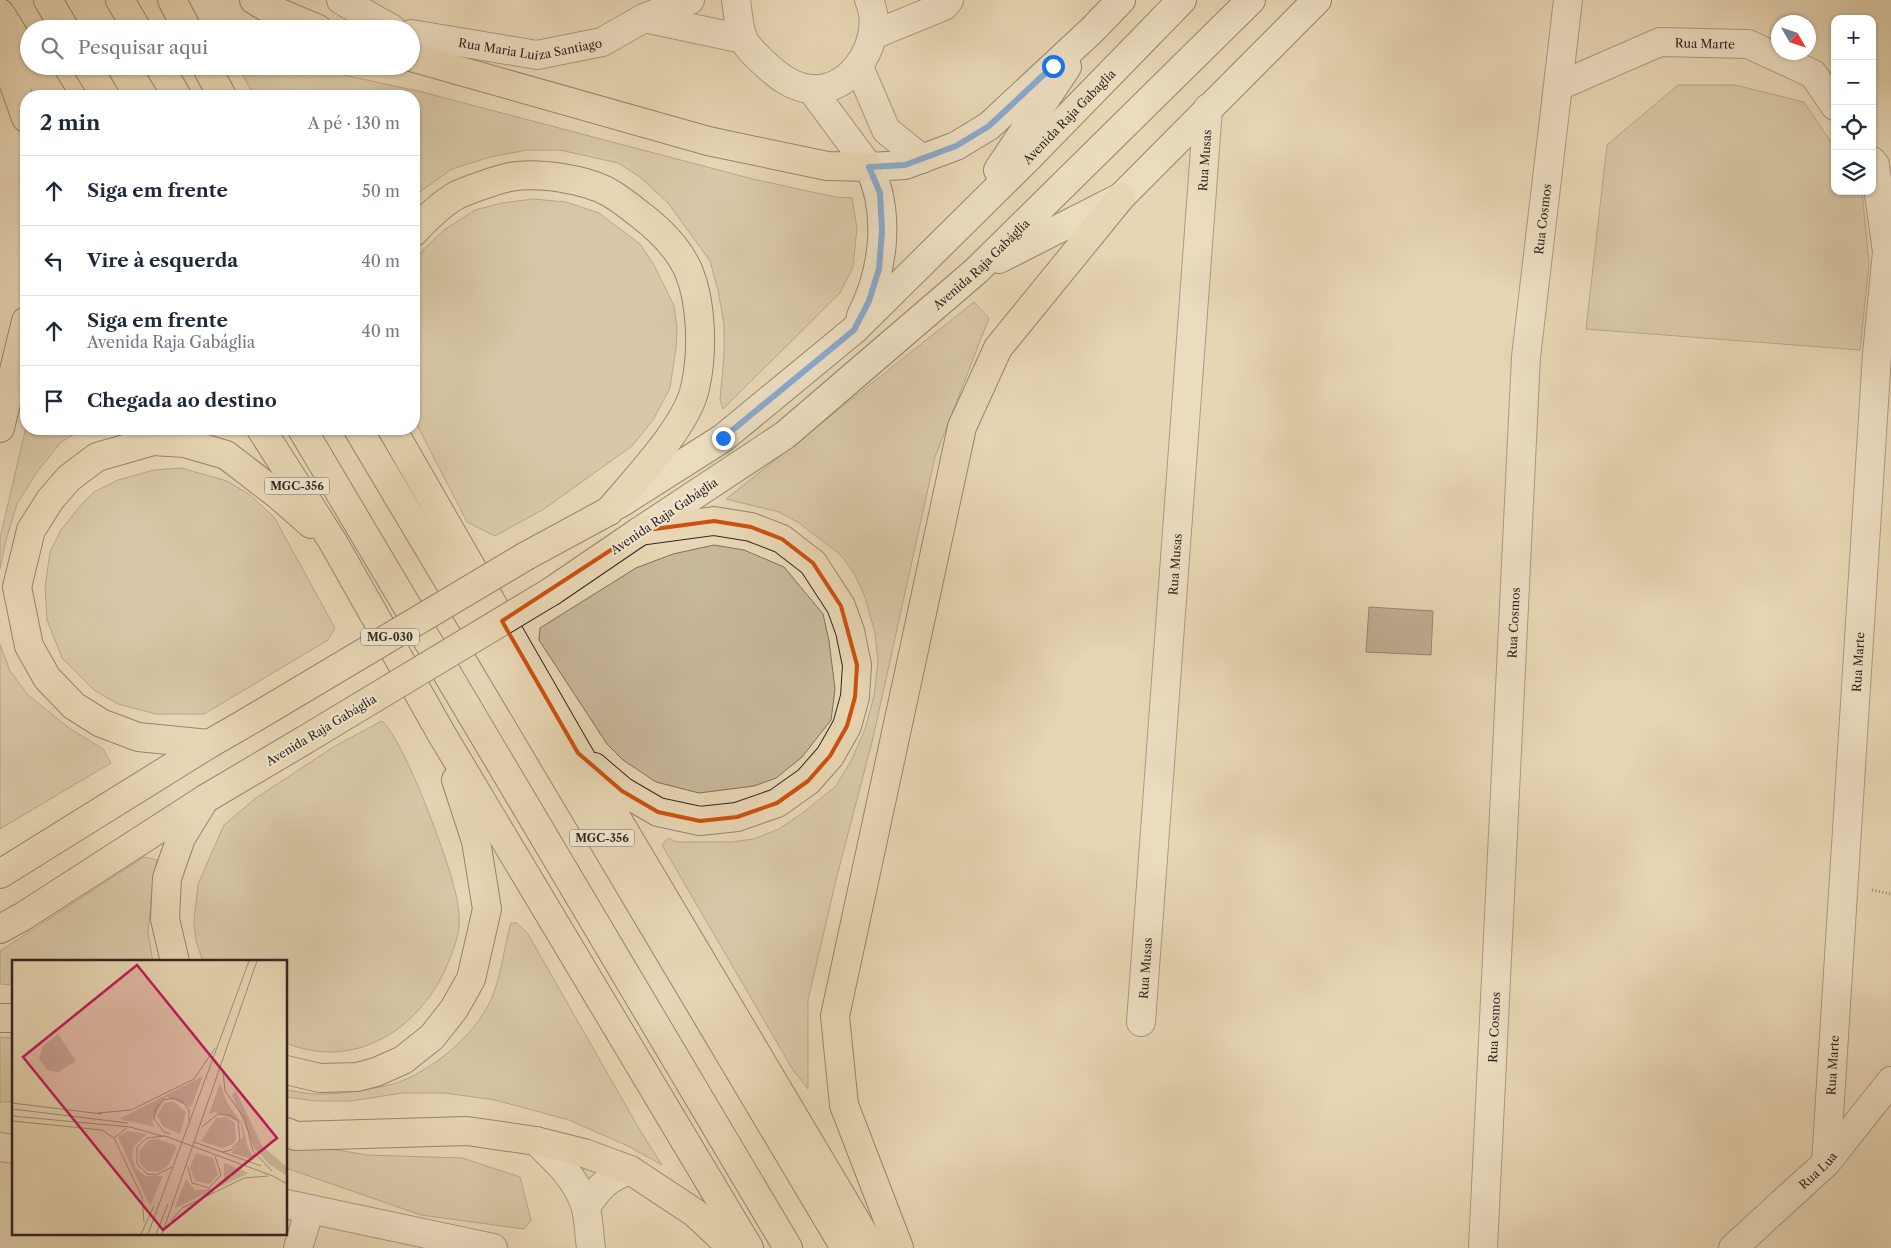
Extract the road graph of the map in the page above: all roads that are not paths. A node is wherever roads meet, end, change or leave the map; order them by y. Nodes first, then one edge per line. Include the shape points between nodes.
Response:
1 (48, 0) edge
2 (120, 0) edge
3 (172, 0) edge
4 (254, 0) edge
5 (341, 0) edge
6 (690, 0) edge
7 (736, 0) edge
8 (1121, 0) edge
9 (1182, 0) edge
10 (1251, 0) edge
11 (1317, 0) edge
12 (1568, 0) edge
13 (938, 7) edge
14 (0, 13) edge
15 (872, 14) edge
16 (644, 18) junction
17 (60, 20) edge
18 (132, 20) edge
19 (182, 20) edge
20 (297, 20) edge
21 (376, 20) edge
22 (1092, 30) junction
23 (420, 35) edge
24 (743, 39) junction
25 (0, 45) edge
26 (20, 45) edge
27 (420, 59) edge
28 (859, 67) junction
29 (39, 75) edge
30 (92, 75) edge
31 (164, 75) edge
32 (211, 75) edge
33 (1559, 86) junction
34 (811, 89) junction
35 (48, 90) edge
36 (101, 90) edge
37 (173, 90) edge
38 (219, 90) edge
39 (20, 101) edge
40 (1834, 105) edge
41 (1208, 108) junction
42 (922, 159) junction
43 (869, 167) junction
44 (1876, 172) edge
45 (1121, 197) junction
46 (420, 227) edge
47 (954, 231) junction
48 (976, 271) junction
49 (854, 330) junction
50 (20, 346) edge
51 (0, 428) edge
52 (265, 435) edge
53 (306, 435) edge
54 (362, 435) edge
55 (395, 435) edge
56 (609, 510) junction
57 (640, 531) junction
58 (333, 542) junction
59 (441, 733) junction
60 (210, 744) junction
61 (578, 753) junction
62 (205, 799) junction
63 (0, 874) edge
64 (0, 929) edge
65 (175, 960) edge
66 (1141, 1022) dead end
67 (288, 1070) edge
68 (1891, 1081) edge
69 (288, 1133) edge
70 (536, 1142) junction
71 (1826, 1163) junction
72 (630, 1170) junction
73 (298, 1207) edge
74 (586, 1207) junction
75 (298, 1248) edge
76 (492, 1248) edge
77 (590, 1248) edge
78 (732, 1248) edge
79 (749, 1248) edge
80 (788, 1248) edge
81 (845, 1248) edge
82 (872, 1248) edge
83 (898, 1248) edge
84 (1484, 1248) edge
85 (1733, 1248) edge

1 - 17 highway
2 - 18 highway
3 - 19 highway
4 - 20 highway
5 - 21 street
6 - 16 street, Rua Maria Luiza Santiago
7 - 24 street
8 - 22 street
9 - 47 street, Avenida Raja Gabaglia
10 - 48 street, Avenida Raja Gabáglia
11 - 41 street
12 - 33 street, Rua Cosmos
13 - 15 street
14 - 26 highway
15 - 28 street via 867,53
16 - 23 street, Rua Maria Luiza Santiago via 602,42 537,54
16 - 24 street
22 - 42 street via 989,126 956,146
22 - 47 street
24 - 34 street via 776,75 791,84
25 - 39 highway
27 - 43 highway via 708,142 827,166
28 - 34 street via 828,88
28 - 42 street via 886,130
29 - 35 highway
30 - 36 highway
31 - 37 highway
32 - 38 highway
33 - 40 street, Rua Marte via 1660,42 1748,44 1813,74
33 - 84 street, Rua Cosmos via 1526,358
34 - 43 street
41 - 45 street
41 - 66 street, Rua Musas
42 - 43 street via 905,165
43 - 49 street via 880,193 879,269 869,301
44 - 71 street, Rua Marte via 1887,252 1877,354
45 - 48 street
45 - 83 highway via 998,348 962,427 835,1016 844,1104
46 - 56 highway via 457,196 510,177 539,176 574,179 609,192 655,226 673,248 688,272 698,306 700,346 695,388 684,416
47 - 49 street
48 - 57 street, Avenida Raja Gabáglia via 786,436
49 - 56 street via 723,438
50 - 51 highway
52 - 58 highway, MGC-356
53 - 80 highway, MGC-356
54 - 81 highway, MGC-356
55 - 61 highway, MGC-356
56 - 60 highway, MG-030, bridge
57 - 61 highway via 714,521 751,527 782,539 813,564 840,606 850,631 857,665 855,697 847,726 830,756 808,781 777,803 737,817 700,821 658,812 622,791
57 - 62 highway, Avenida Raja Gabáglia, bridge via 552,592
58 - 59 highway, MGC-356
58 - 60 highway via 226,454 186,443 153,441 97,457 69,478 31,530 17,587 28,646 47,678 74,706 101,723 138,737
59 - 67 highway via 476,841 487,909 472,979 432,1037 403,1060 357,1076 320,1078
59 - 79 highway, MGC-356
60 - 63 highway, MG-030
61 - 82 highway, MGC-356
62 - 64 highway, Avenida Raja Gabáglia
62 - 65 highway via 181,838 167,878 165,919
68 - 71 street, Rua Lua
69 - 70 highway via 296,1136 467,1131
70 - 72 highway via 584,1153
70 - 74 street via 563,1166
71 - 85 street, Rua Lua
72 - 74 street via 613,1176 598,1188
72 - 78 highway via 695,1213
73 - 75 street
73 - 76 street
74 - 77 street

